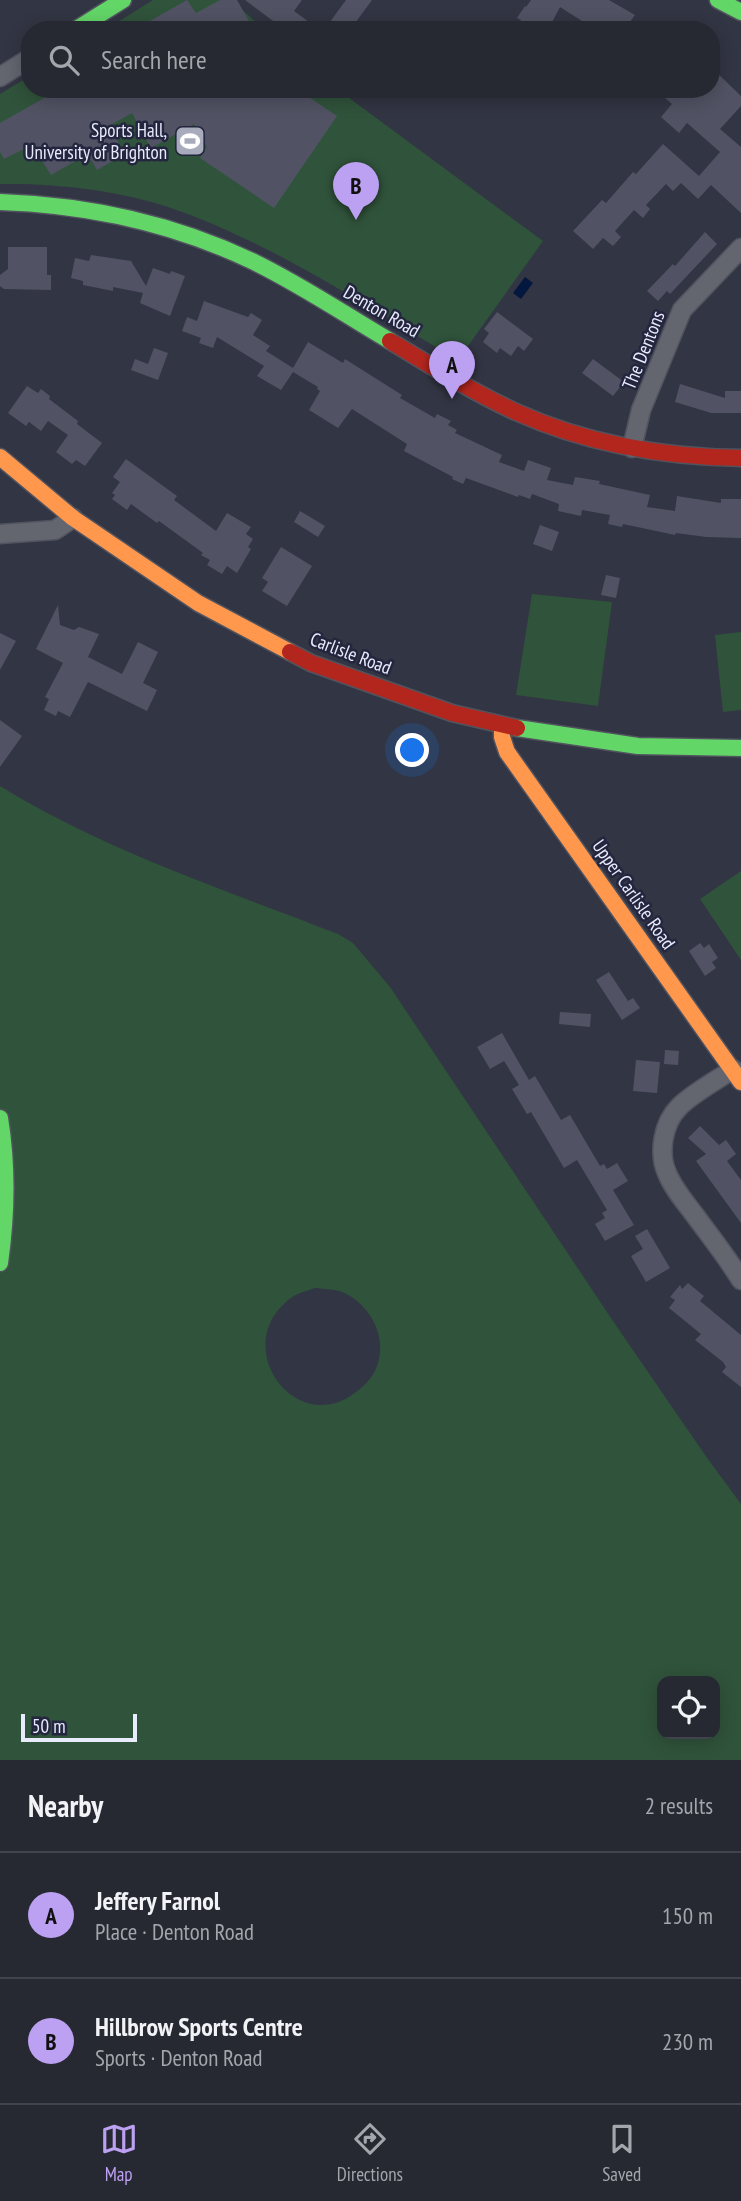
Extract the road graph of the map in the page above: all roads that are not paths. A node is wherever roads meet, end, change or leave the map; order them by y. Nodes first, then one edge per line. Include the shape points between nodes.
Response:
1 (123, 0) edge
2 (718, 0) edge
3 (741, 12) edge
4 (89, 21) edge
5 (21, 64) edge
6 (0, 77) edge
7 (0, 202) edge
8 (739, 243) edge
9 (632, 448) junction
10 (0, 457) edge
11 (741, 458) edge
12 (73, 518) junction
13 (0, 534) edge
14 (502, 726) junction
15 (741, 748) edge
16 (737, 1075) edge
17 (0, 1118) edge
18 (0, 1263) edge
19 (741, 1280) edge

1 - 4 street
2 - 3 street
5 - 6 street
7 - 9 street, Denton Road via 111,212 224,248 277,274 492,400 543,422
8 - 9 street, The Dentons via 682,310 641,410
9 - 11 street, Denton Road via 708,459
10 - 12 street, Carlisle Road
12 - 13 street via 55,530
12 - 14 street, Carlisle Road via 198,603 311,663
14 - 15 street, Carlisle Road via 638,746
14 - 16 street, Upper Carlisle Road via 507,752
16 - 19 street via 679,1107 669,1121 662,1153 675,1188
17 - 18 street via 8,1181

